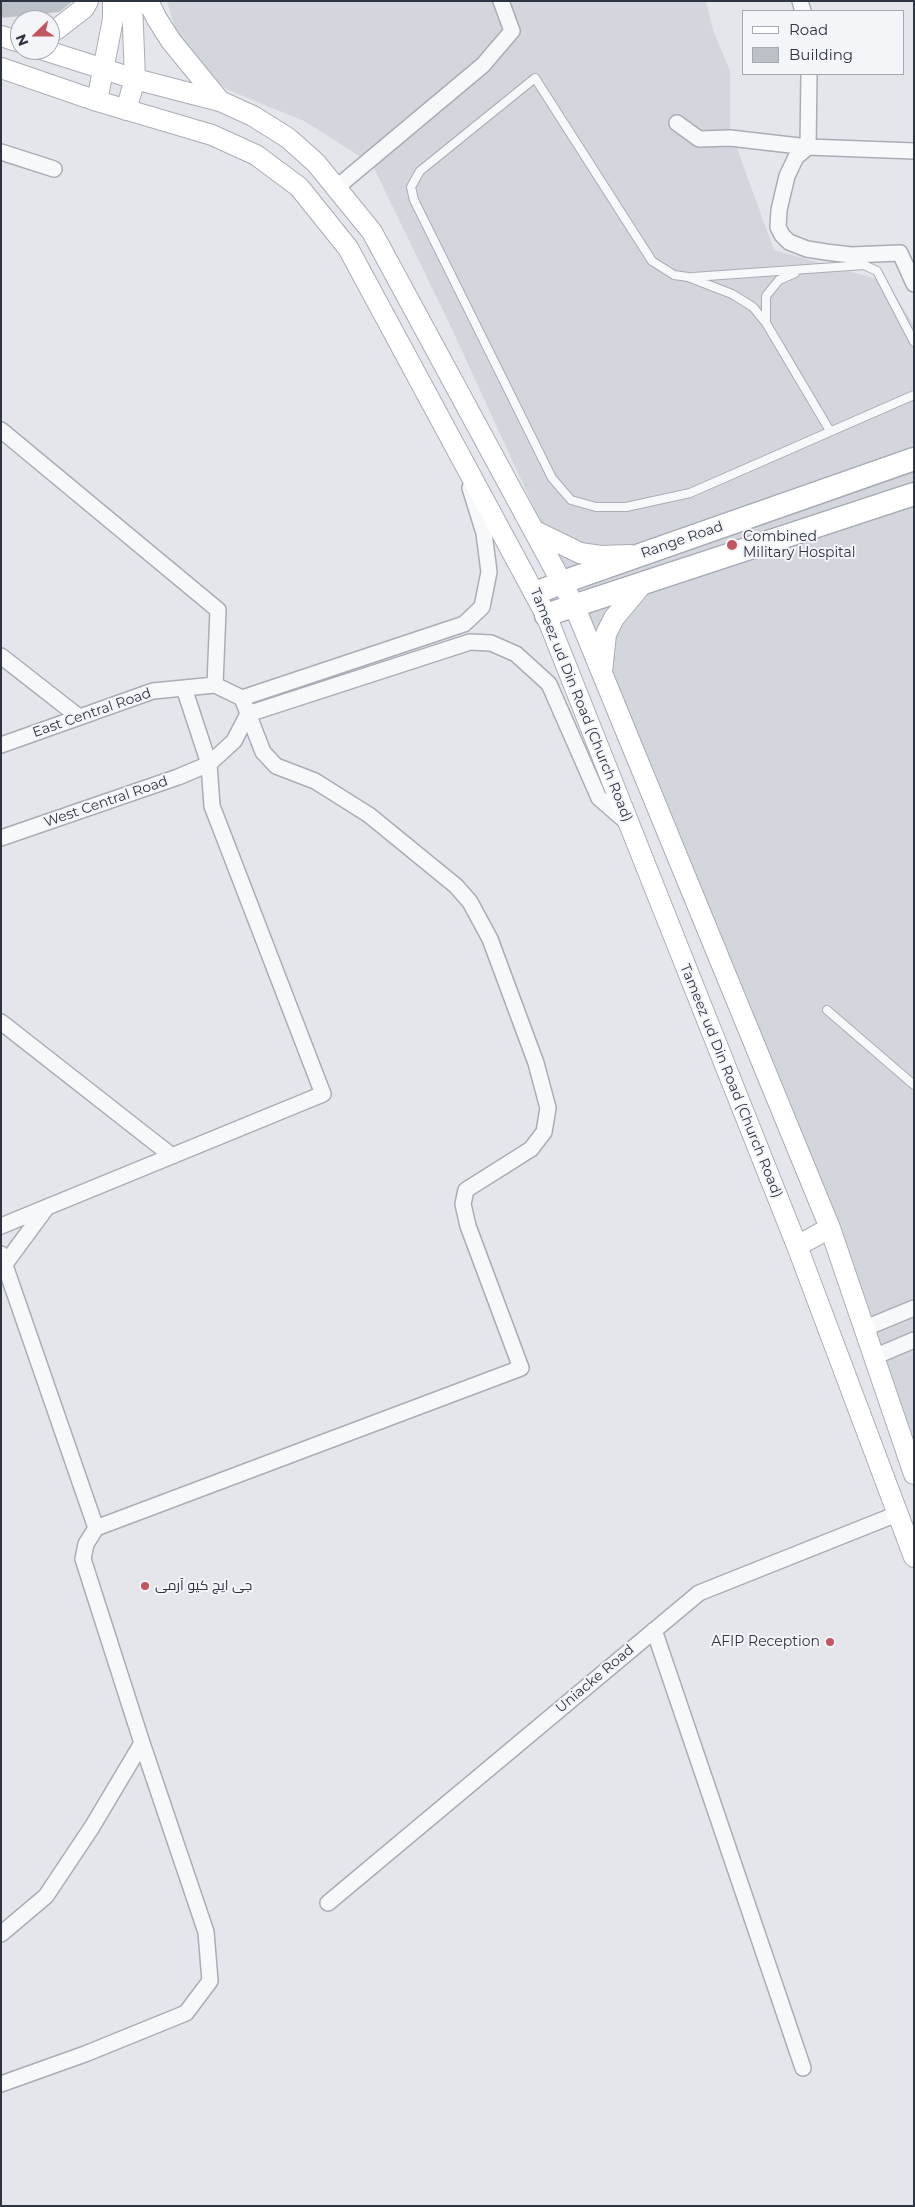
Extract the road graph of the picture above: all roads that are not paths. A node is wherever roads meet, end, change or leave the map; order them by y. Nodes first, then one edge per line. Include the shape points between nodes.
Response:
1 (88, 1) edge
2 (114, 1) edge
3 (132, 1) edge
4 (148, 1) edge
5 (500, 1) edge
6 (60, 25) edge
7 (60, 55) edge
8 (1, 68) edge
9 (104, 69) junction
10 (809, 75) edge
11 (135, 79) junction
12 (97, 101) junction
13 (220, 101) junction
14 (126, 110) junction
15 (677, 124) dead end
16 (808, 147) junction
17 (914, 151) edge
18 (1, 152) edge
19 (54, 169) dead end
20 (336, 188) junction
21 (343, 242) junction
22 (907, 253) edge
23 (803, 270) junction
24 (688, 277) junction
25 (914, 284) edge
26 (766, 323) junction
27 (914, 342) edge
28 (914, 394) edge
29 (1, 430) edge
30 (830, 431) junction
31 (914, 459) edge
32 (914, 494) edge
33 (535, 531) junction
34 (642, 554) junction
35 (563, 582) junction
36 (644, 582) junction
37 (536, 593) junction
38 (574, 605) junction
39 (546, 615) junction
40 (1, 656) edge
41 (602, 673) junction
42 (214, 685) junction
43 (184, 688) junction
44 (242, 698) junction
45 (248, 714) junction
46 (79, 717) junction
47 (1, 745) edge
48 (209, 764) junction
49 (630, 826) junction
50 (1, 837) edge
51 (827, 1010) dead end
52 (1, 1022) edge
53 (914, 1085) edge
54 (172, 1156) junction
55 (47, 1207) junction
56 (1, 1226) edge
57 (830, 1228) junction
58 (797, 1246) junction
59 (2, 1261) edge
60 (914, 1308) edge
61 (864, 1329) junction
62 (914, 1340) edge
63 (874, 1357) junction
64 (914, 1474) edge
65 (897, 1514) junction
66 (96, 1528) junction
67 (914, 1557) edge
68 (654, 1630) junction
69 (142, 1743) junction
70 (328, 1903) dead end
71 (1, 1934) edge
72 (803, 2068) dead end
73 (1, 2084) edge

1 - 6 main road via 84,8
2 - 9 main road
3 - 11 main road
4 - 13 main road via 171,41
5 - 20 street via 512,32 483,65
7 - 9 main road, Tameez ud Din Road (Church Road)
8 - 12 main road, Tameez ud Din Road (Church Road)
9 - 11 main road, Tameez ud Din Road (Church Road)
9 - 12 main road
10 - 16 street
11 - 13 main road, Tameez ud Din Road (Church Road)
11 - 14 main road
12 - 14 main road, Tameez ud Din Road (Church Road)
13 - 20 main road, Tameez ud Din Road (Church Road) via 253,116 288,138 316,163
14 - 21 main road, Tameez ud Din Road (Church Road) via 212,135 256,155 299,187
15 - 16 street via 698,139 730,138
16 - 17 street
16 - 22 street via 796,158 788,176 779,210 778,227 782,235 789,242 826,252 851,255
18 - 19 street
20 - 33 main road, Tameez ud Din Road (Church Road) via 372,232
21 - 37 main road, Tameez ud Din Road (Church Road)
21 - 44 street via 342,254 346,262 471,491 484,533 489,572 482,607 464,624
22 - 25 street
23 - 24 lane
23 - 26 lane via 779,280 772,287 766,296
23 - 27 lane via 864,264 870,267 877,272
24 - 26 lane via 732,294 753,307
24 - 30 lane via 674,275 652,261 535,78 420,171 411,187 414,200 552,478 572,500 596,507 626,506 690,493
26 - 30 lane
28 - 30 lane
29 - 42 street via 218,610
31 - 34 main road, Range Road
32 - 36 main road
33 - 34 main road via 580,553 601,556
33 - 35 main road, Tameez ud Din Road (Church Road)
34 - 35 main road, Range Road
35 - 37 main road, Range Road
35 - 38 main road, Tameez ud Din Road (Church Road)
36 - 38 main road
36 - 41 main road via 614,618 606,634
37 - 39 main road, Tameez ud Din Road (Church Road)
38 - 39 main road
38 - 41 main road, Tameez ud Din Road (Church Road)
39 - 49 main road, Tameez ud Din Road (Church Road)
40 - 46 street
41 - 57 main road, Tameez ud Din Road (Church Road)
42 - 43 street, East Central Road
42 - 44 street
43 - 46 street, East Central Road via 153,691
43 - 48 street
44 - 45 street
45 - 48 street, West Central Road via 234,741
45 - 49 street via 470,642 491,644 516,654 549,684 599,798
45 - 66 street via 263,752 276,766 315,781 376,821 456,886 470,902 490,939 536,1063 548,1108 544,1132 531,1149 466,1190 463,1204 520,1368
46 - 47 street, East Central Road
48 - 50 street, West Central Road
48 - 54 street via 212,806 323,1094
49 - 58 main road, Tameez ud Din Road (Church Road)
51 - 53 lane
52 - 54 street
54 - 55 street
55 - 56 street
55 - 59 street
57 - 58 main road
57 - 61 main road, Tameez ud Din Road (Church Road)
58 - 65 main road, Tameez ud Din Road (Church Road)
59 - 66 street
60 - 61 street
61 - 63 main road, Tameez ud Din Road (Church Road)
62 - 63 street
63 - 64 main road, Tameez ud Din Road (Church Road)
65 - 67 main road, Tameez ud Din Road (Church Road)
65 - 68 street, Uniacke Road via 699,1593
66 - 69 street via 86,1544 83,1560
68 - 70 street, Uniacke Road
68 - 72 street
69 - 71 street via 46,1896
69 - 73 street via 206,1932 210,1981 186,2013

